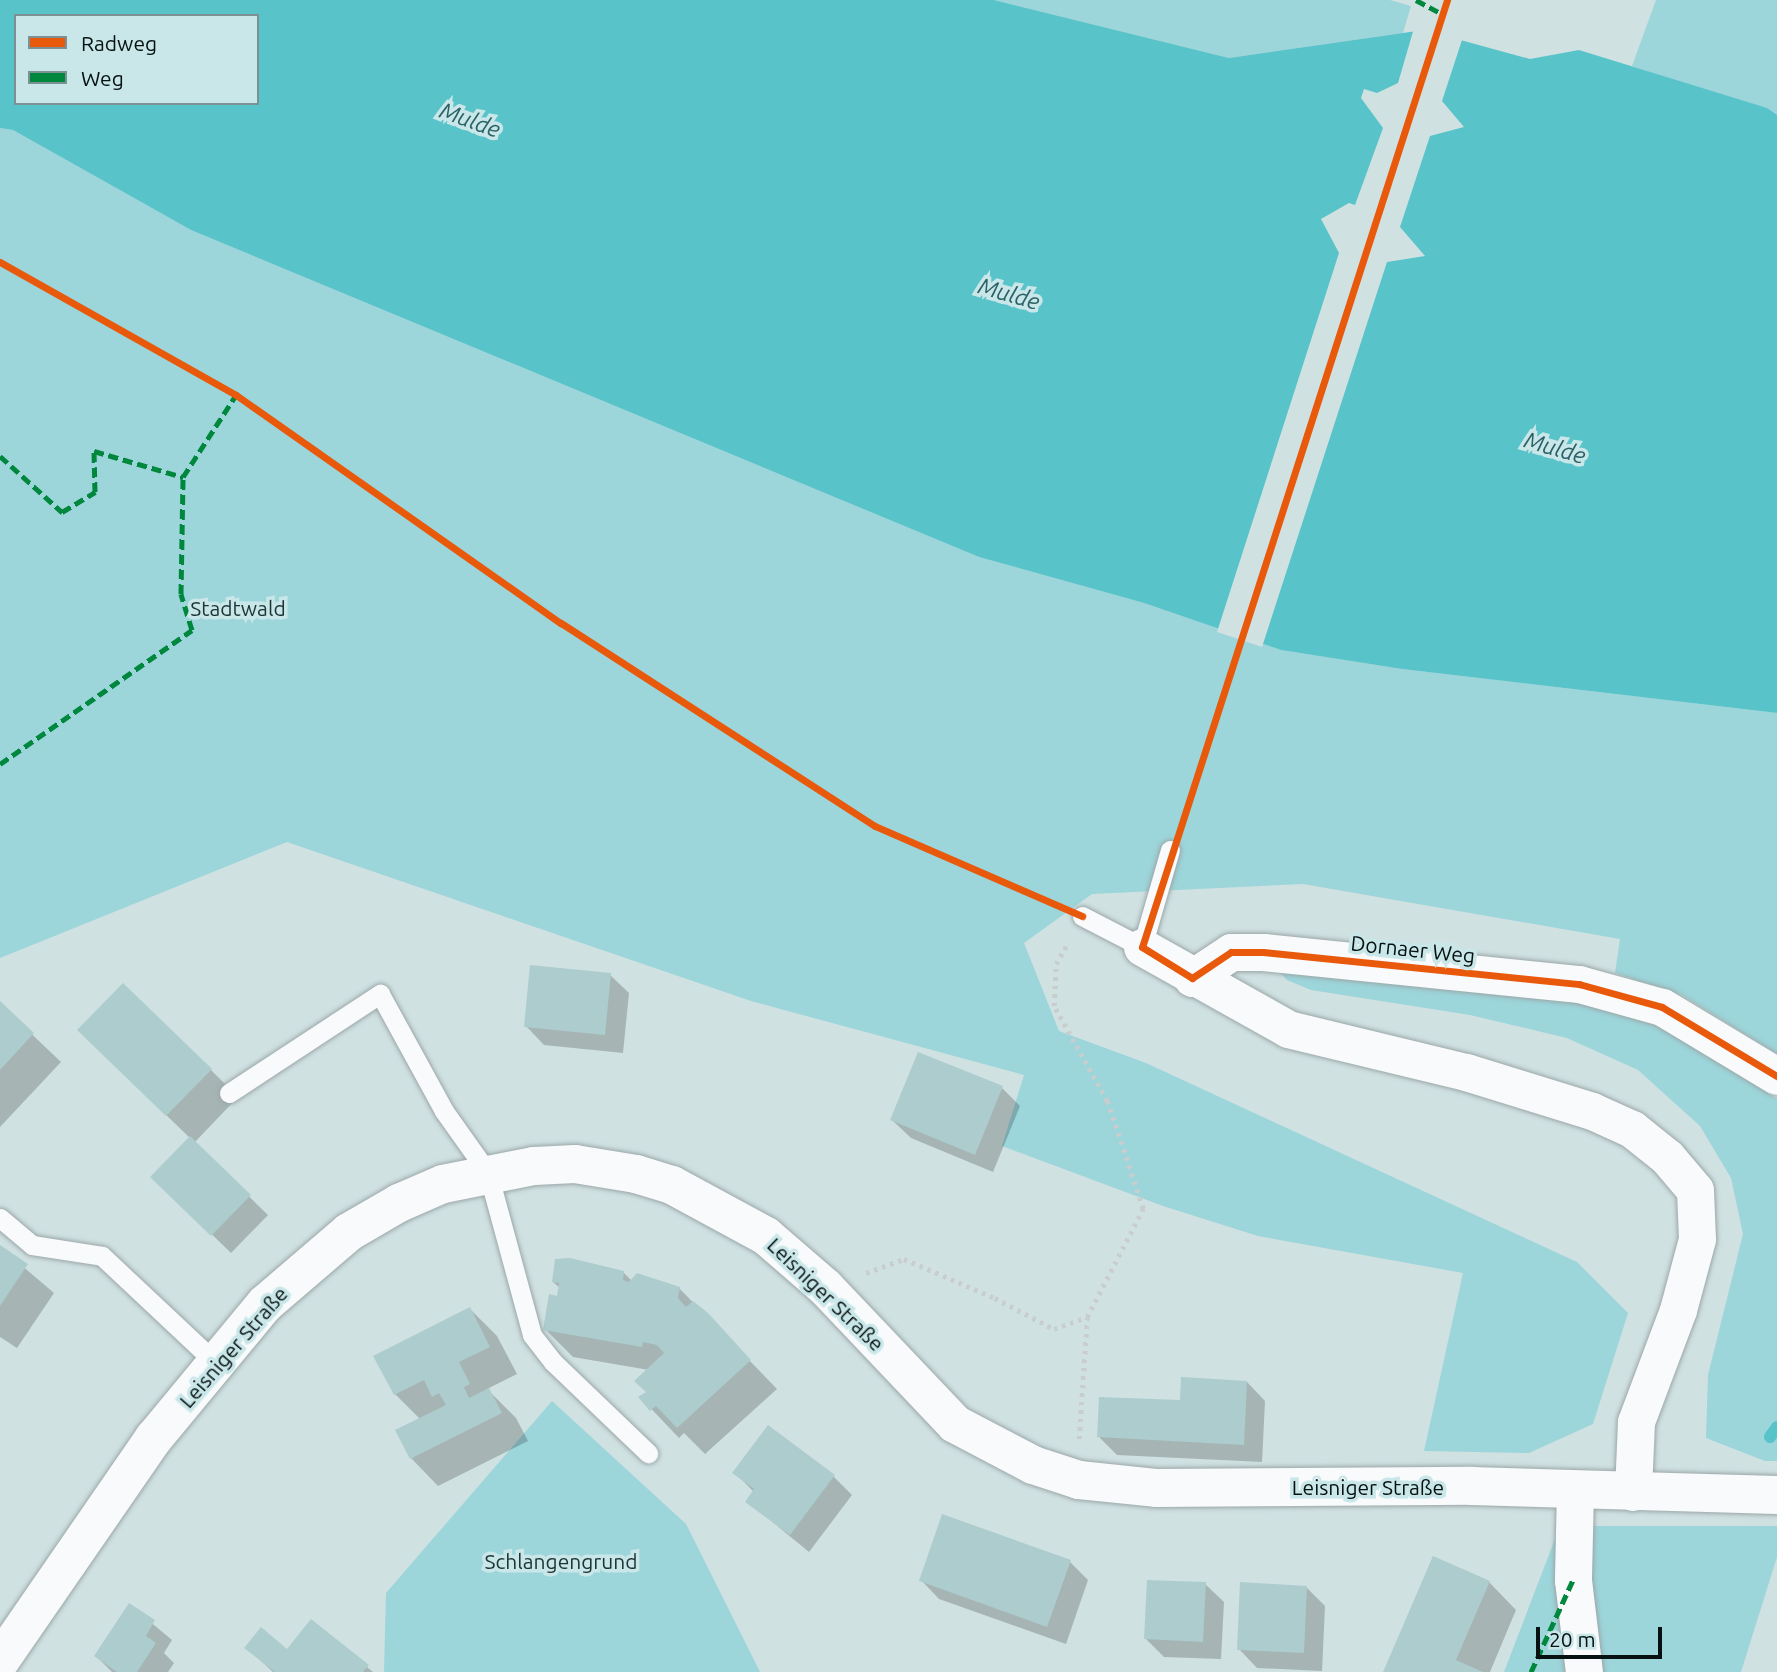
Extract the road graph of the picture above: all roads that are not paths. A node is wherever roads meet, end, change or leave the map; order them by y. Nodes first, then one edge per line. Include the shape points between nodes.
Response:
1 (1170, 850) dead end
2 (1082, 916) road end
3 (1142, 947) junction
4 (1192, 978) junction
5 (1777, 1076) edge
6 (229, 1093) dead end
7 (488, 1173) junction
8 (0, 1218) edge
9 (216, 1363) junction
10 (648, 1453) dead end
11 (1575, 1489) junction
12 (1633, 1492) junction
13 (1777, 1494) edge
14 (0, 1661) edge
15 (1584, 1672) edge

1 - 3 lane
2 - 3 lane
3 - 4 street
4 - 5 street, Dornaer Weg via 1231,952 1264,951 1579,984 1662,1007
4 - 12 street via 1288,1029 1466,1072 1592,1111 1632,1129 1667,1157 1695,1190 1697,1239 1678,1310 1636,1422
6 - 7 lane via 380,993 444,1111
7 - 9 main road, Leisniger Straße via 443,1184 349,1233 265,1304
7 - 10 lane via 533,1335 553,1362
7 - 11 main road, Leisniger Straße via 575,1164 672,1185 766,1236 826,1288 955,1424 1033,1465 1079,1480 1156,1488
8 - 9 lane via 32,1245 102,1256
9 - 14 main road, Leisniger Straße via 154,1438
11 - 12 main road, Leisniger Straße
11 - 15 street via 1574,1592
12 - 13 main road, Leisniger Straße

